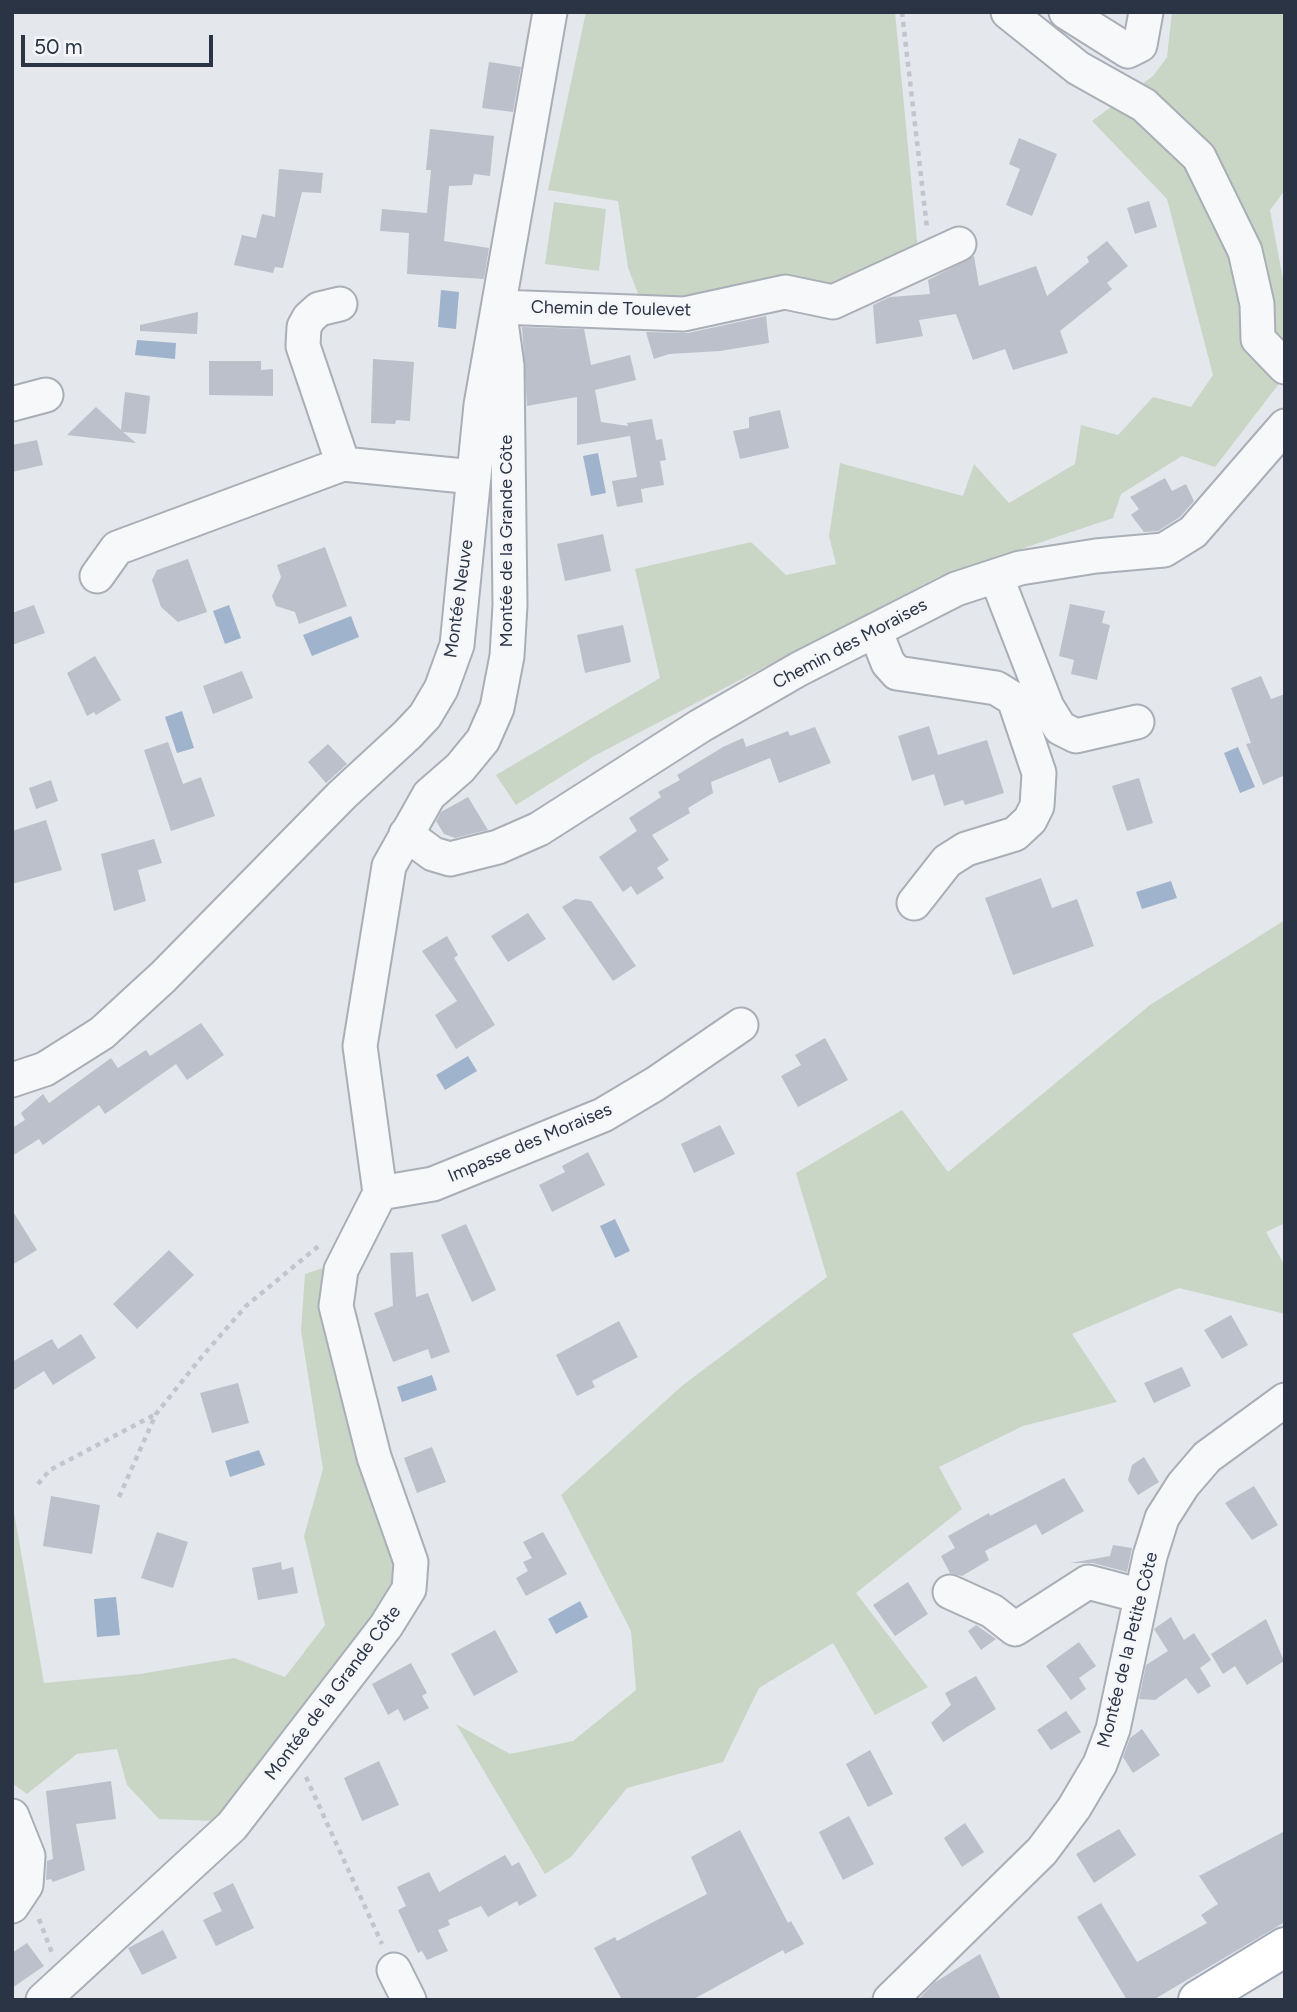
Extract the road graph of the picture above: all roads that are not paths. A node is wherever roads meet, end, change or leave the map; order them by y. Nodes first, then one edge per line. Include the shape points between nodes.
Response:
1 (550, 12) edge
2 (1008, 12) edge
3 (1066, 12) edge
4 (1146, 12) edge
5 (945, 250) road end
6 (340, 304) dead end
7 (499, 307) junction
8 (1285, 367) edge
9 (46, 395) dead end
10 (12, 404) edge
11 (1285, 426) edge
12 (342, 464) junction
13 (474, 477) junction
14 (97, 576) dead end
15 (996, 576) junction
16 (875, 630) junction
17 (1137, 722) dead end
18 (402, 842) junction
19 (914, 903) dead end
20 (741, 1024) dead end
21 (12, 1080) edge
22 (380, 1194) junction
23 (1285, 1400) edge
24 (950, 1592) dead end
25 (1141, 1596) junction
26 (12, 1816) edge
27 (19, 1896) edge
28 (1285, 1947) edge
29 (394, 1970) road end
30 (43, 2000) edge
31 (409, 2000) edge
32 (890, 2000) edge
33 (1198, 2000) edge

1 - 7 street, Montée Neuve
2 - 8 street via 1078,68 1144,105 1199,157 1245,251 1257,304 1258,339
3 - 4 street via 1128,51 1139,46
5 - 7 street, Chemin de Toulevet via 833,302 785,292 684,314
6 - 12 street via 319,309 310,318 304,327 303,346
7 - 13 street, Montée Neuve via 481,405
7 - 18 street, Montée de la Grande Côte via 507,366 507,656 496,708 483,740 429,795
9 - 10 street
11 - 15 street, Chemin des Moraises via 1193,532 1164,550 1084,558
12 - 13 street
12 - 14 street via 117,548
13 - 21 street, Montée Neuve via 457,645 425,716 102,1033 45,1069
15 - 16 street, Chemin des Moraises via 956,589
15 - 17 street via 1046,707 1060,728 1076,736
16 - 18 street, Chemin des Moraises via 700,726 539,829 450,859
16 - 19 street via 897,673 996,688 1014,699 1039,773 1037,806 1030,820 1016,834 966,849 947,861
18 - 22 street, Montée de la Grande Côte via 389,866 360,1046
20 - 22 street, Impasse des Moraises via 603,1115 433,1184
22 - 30 street, Montée de la Grande Côte via 341,1270 336,1306 374,1457 411,1562 410,1589 232,1826
23 - 25 street, Montée de la Petite Côte via 1207,1457 1183,1485 1162,1518
24 - 25 street via 992,1611 1016,1629 1088,1582
25 - 32 street, Montée de la Petite Côte via 1113,1729 1100,1764 1074,1808 1042,1851
26 - 27 street via 28,1856
28 - 33 main road
29 - 31 street

